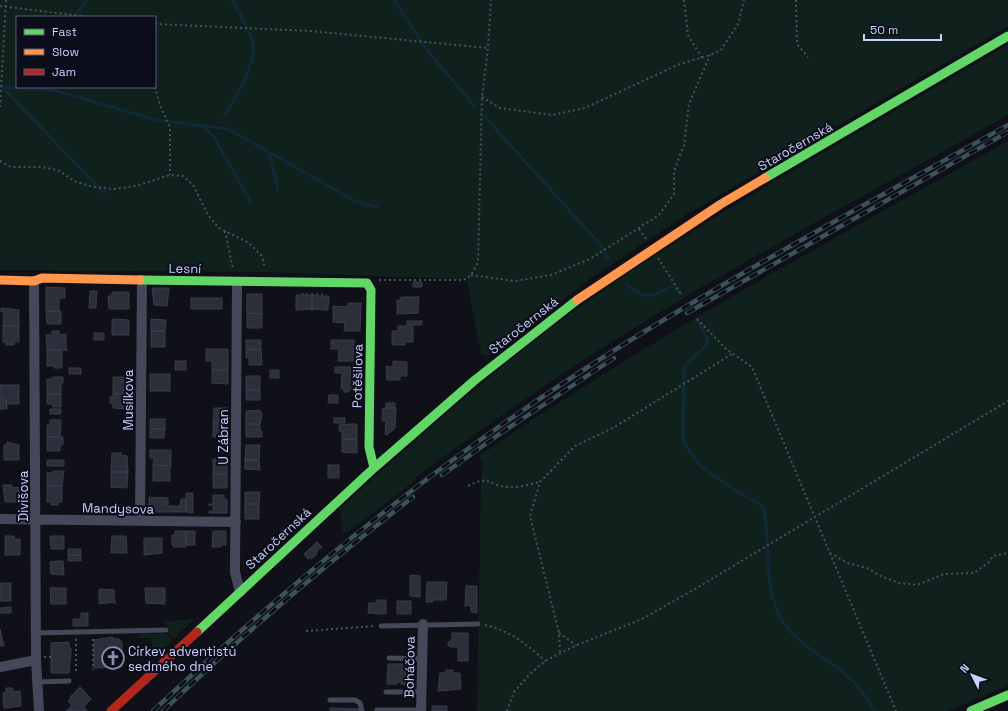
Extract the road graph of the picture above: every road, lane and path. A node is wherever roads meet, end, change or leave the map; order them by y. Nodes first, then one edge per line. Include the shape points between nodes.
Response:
1 (6, 0) edge
2 (491, 0) edge
3 (684, 0) edge
4 (744, 0) edge
5 (796, 0) edge
6 (0, 6) edge
7 (6, 6) junction
8 (81, 16) edge
9 (156, 24) edge
10 (1008, 36) edge
11 (488, 48) junction
12 (710, 56) junction
13 (808, 57) dead end
14 (702, 58) junction
15 (155, 88) edge
16 (0, 90) edge
17 (482, 97) junction
18 (0, 107) edge
19 (0, 161) edge
20 (170, 175) junction
21 (225, 231) junction
22 (652, 248) junction
23 (234, 272) dead end
24 (264, 272) dead end
25 (471, 275) junction
26 (0, 280) edge
27 (142, 280) junction
28 (34, 281) junction
29 (237, 282) junction
30 (369, 284) junction
31 (680, 294) dead end
32 (697, 319) dead end
33 (732, 354) junction
34 (1008, 401) edge
35 (374, 468) junction
36 (540, 482) junction
37 (468, 486) dead end
38 (814, 518) junction
39 (0, 519) edge
40 (36, 519) junction
41 (140, 521) junction
42 (236, 522) junction
43 (829, 553) junction
44 (1008, 553) edge
45 (240, 592) junction
46 (423, 624) junction
47 (478, 624) joint
48 (381, 626) joint
49 (166, 630) dead end
50 (306, 631) dead end
51 (76, 632) junction
52 (36, 633) junction
53 (559, 633) junction
54 (98, 639) dead end
55 (576, 645) junction
56 (71, 651) dead end
57 (76, 651) junction
58 (560, 652) junction
59 (51, 657) dead end
60 (389, 658) dead end
61 (40, 659) junction
62 (422, 659) junction
63 (545, 661) junction
64 (0, 667) edge
65 (93, 670) dead end
66 (76, 674) dead end
67 (68, 681) dead end
68 (37, 682) junction
69 (386, 692) dead end
70 (422, 692) junction
71 (1008, 695) edge
72 (330, 700) dead end
73 (377, 710) dead end
74 (421, 710) edge
75 (39, 711) edge
76 (112, 711) edge
77 (362, 711) edge
78 (507, 711) edge
79 (896, 711) edge
80 (971, 711) edge

1 - 7 path
2 - 11 path
3 - 14 path via 688,35
4 - 12 path via 743,10 735,29 721,50
5 - 13 path via 797,44
6 - 7 path
7 - 8 path
7 - 16 path
9 - 11 path via 310,31
10 - 22 main road, Staročernská via 721,204
11 - 17 path
12 - 14 path
12 - 25 path via 689,104 684,145 674,171 674,194 658,215 590,259 551,275 515,281
14 - 17 path via 677,65 576,111 552,115 500,108
15 - 20 path via 170,127
16 - 18 path
17 - 25 path via 478,262
19 - 20 path via 11,167 58,170 74,181 93,187 114,189 136,186
20 - 21 path via 183,176 193,185 208,215
21 - 23 path
21 - 24 path via 249,244 261,255
22 - 31 path
22 - 35 main road, Staročernská via 589,290 521,342
25 - 30 path via 464,280 381,278
26 - 28 main road, Lesní
27 - 28 main road, Lesní via 42,278
27 - 29 main road, Lesní
27 - 41 street, Musílkova
28 - 40 street, Divišova
29 - 30 main road, Lesní
29 - 42 street, U Zábran
30 - 35 main road, Potěšilova via 369,447
32 - 33 path
33 - 36 path via 613,428 575,446
33 - 38 path via 752,367
34 - 38 path
35 - 45 main road, Staročernská
36 - 37 path via 507,488 479,480
36 - 53 path via 530,516
38 - 43 path
38 - 55 path via 642,619
39 - 40 street, Mandysova
40 - 41 street, Mandysova
40 - 52 street, Divišova
41 - 42 street, Mandysova
42 - 45 street, U Zábran via 235,572
43 - 44 path via 899,583 917,585 944,574 974,573 993,556
43 - 79 path
45 - 76 main road, Staročernská
46 - 47 lane
46 - 48 lane
46 - 62 street, Boháčova
47 - 63 path via 500,628 532,648
48 - 50 path
49 - 51 lane
51 - 52 lane
51 - 57 path
52 - 61 street, Divišova
53 - 55 path
53 - 58 path
54 - 65 path via 93,639
55 - 58 path
56 - 57 path
57 - 66 path
58 - 63 path
59 - 61 path
60 - 62 lane
61 - 64 street
61 - 68 street, Divišova
62 - 70 street, Boháčova
63 - 78 path via 514,692
67 - 68 lane
68 - 75 street, Divišova
69 - 70 lane
70 - 74 street, Boháčova
71 - 80 main road
72 - 77 lane via 355,700 360,703
73 - 74 lane

